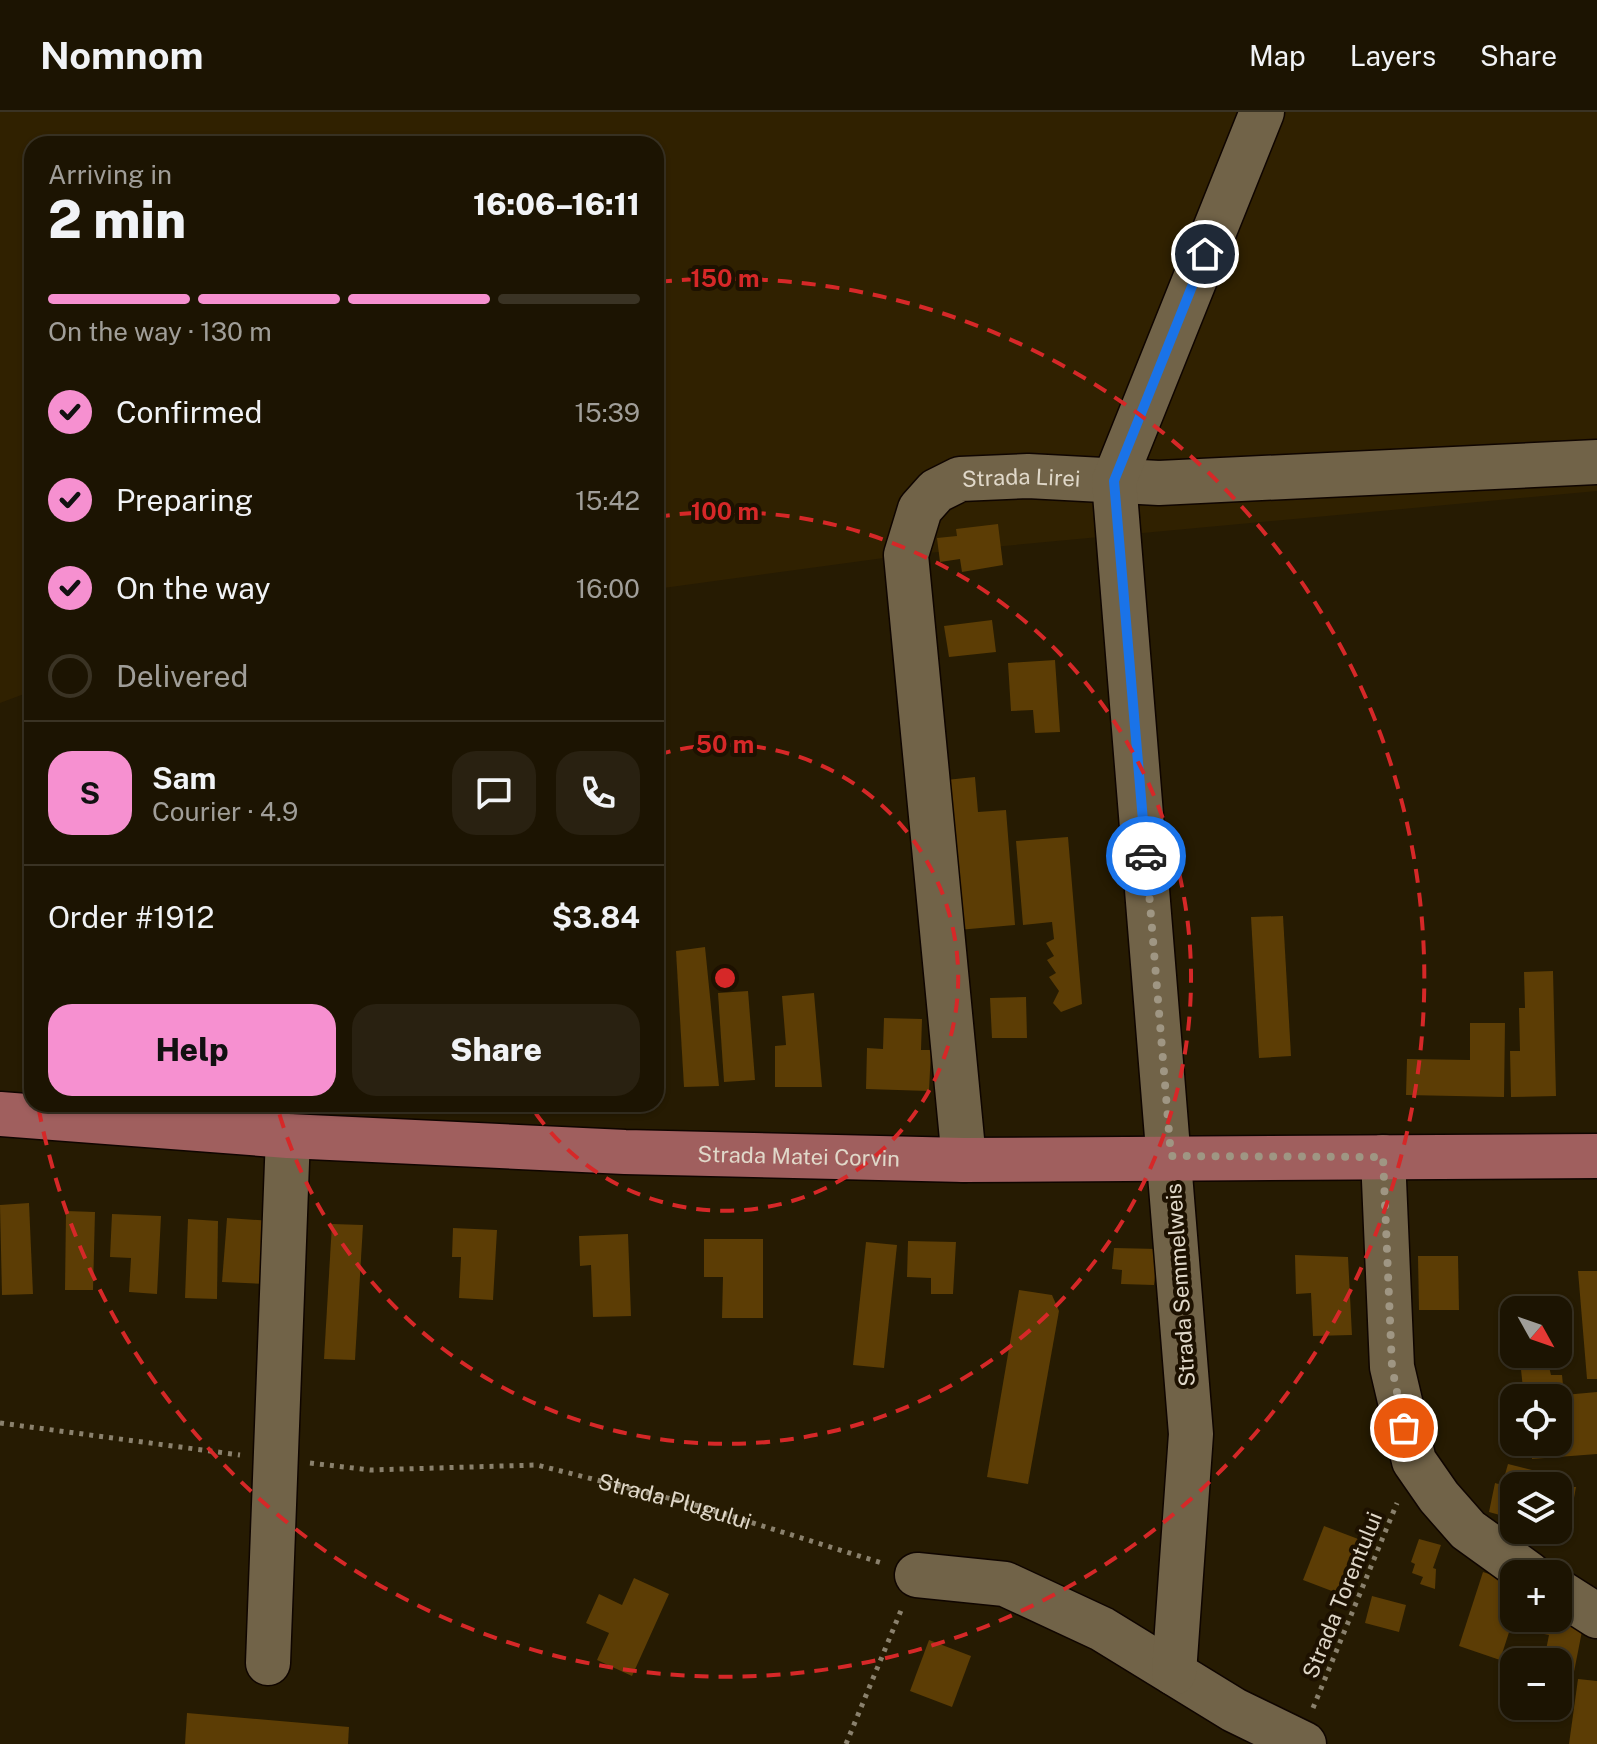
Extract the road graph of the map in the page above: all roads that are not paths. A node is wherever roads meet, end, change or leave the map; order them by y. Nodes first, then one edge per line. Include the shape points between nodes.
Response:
1 (1262, 112) edge
2 (1597, 462) edge
3 (1114, 481) junction
4 (0, 1114) edge
5 (288, 1136) junction
6 (1171, 1156) junction
7 (1597, 1156) edge
8 (1383, 1157) junction
9 (964, 1160) junction
10 (1510, 1560) edge
11 (917, 1575) road end
12 (1572, 1600) edge
13 (1597, 1616) edge
14 (268, 1663) dead end
15 (1174, 1673) junction
16 (1302, 1743) edge

1 - 3 street, Strada Semmelweis
2 - 3 street, Strada Lirei
3 - 6 street, Strada Semmelweis
3 - 9 street, Strada Lirei via 960,479 936,491 920,509 906,555
4 - 5 main road, Strada Matei Corvin
5 - 9 main road, Strada Matei Corvin via 625,1152
5 - 14 street
6 - 8 main road, Strada Matei Corvin
6 - 9 main road, Strada Matei Corvin
6 - 15 street, Strada Semmelweis via 1191,1434
7 - 8 main road, Strada Matei Corvin
8 - 10 street via 1392,1367 1414,1461 1468,1530
11 - 15 street via 1005,1584 1102,1629
12 - 13 street
15 - 16 street

